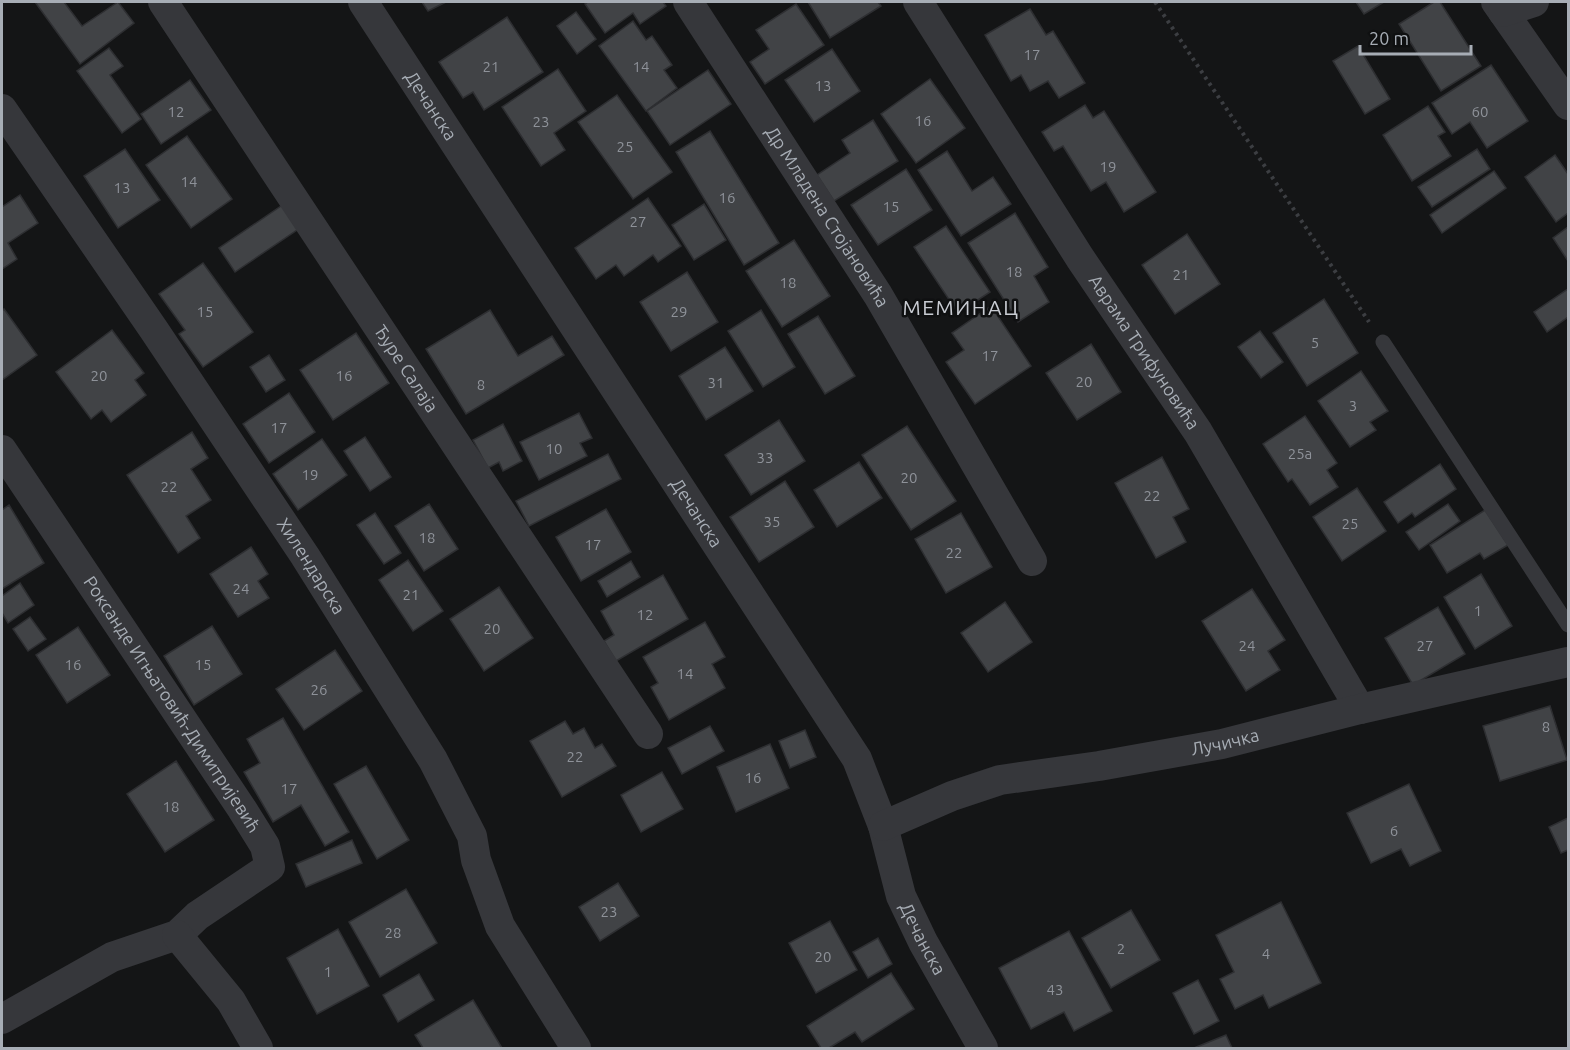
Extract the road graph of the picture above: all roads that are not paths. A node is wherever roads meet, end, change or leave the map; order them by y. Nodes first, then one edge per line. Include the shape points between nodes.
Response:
1 (164, 2) edge
2 (363, 2) edge
3 (688, 2) edge
4 (918, 2) edge
5 (1534, 2) edge
6 (1499, 7) edge
7 (1569, 105) edge
8 (2, 109) edge
9 (1383, 342) road end
10 (2, 450) edge
11 (1032, 561) dead end
12 (1569, 625) edge
13 (1569, 662) edge
14 (1360, 709) junction
15 (648, 734) dead end
16 (883, 826) junction
17 (177, 935) junction
18 (2, 1019) edge
19 (258, 1048) edge
20 (576, 1048) edge
21 (983, 1048) edge

1 - 15 street, Ђуре Салаја
2 - 16 street, Дечанска via 857,759
3 - 11 street, Др Младена Стојановића via 878,295
4 - 14 street, Аврама Трифуновића via 1080,258 1198,432
5 - 6 street
6 - 7 street
8 - 20 street, Хилендарска via 305,556 433,760 472,836 500,926
9 - 12 lane
10 - 17 street, Роксанде Игњатовић-Димитријевић via 265,846 270,867
13 - 14 street, Лучичка
14 - 16 street, Лучичка via 1222,744 1000,780
16 - 21 street, Дечанска via 901,896
17 - 18 street via 112,957
17 - 19 street via 231,1001

